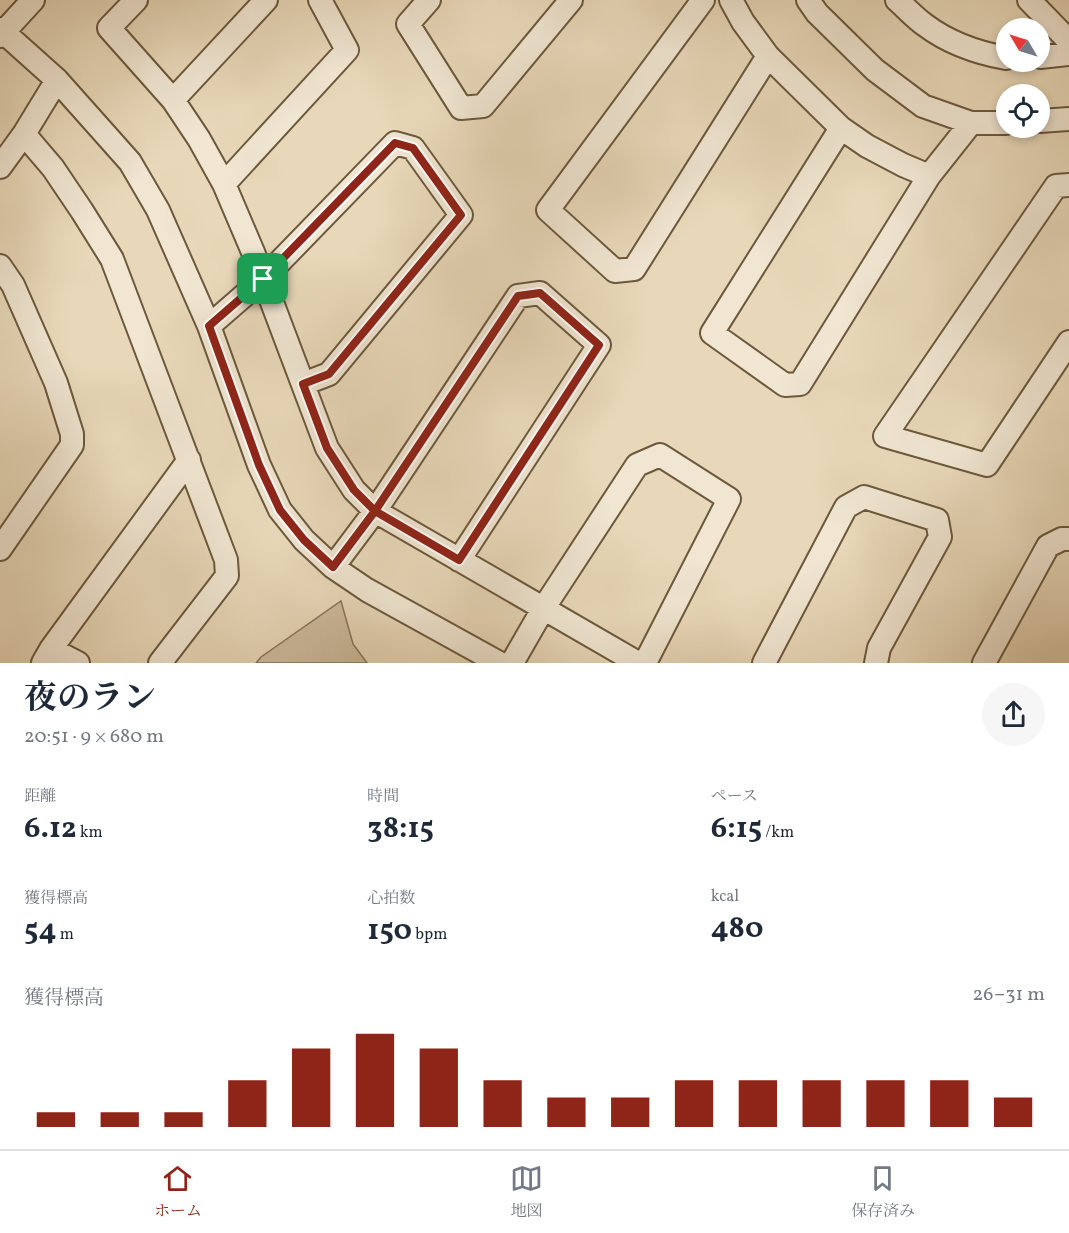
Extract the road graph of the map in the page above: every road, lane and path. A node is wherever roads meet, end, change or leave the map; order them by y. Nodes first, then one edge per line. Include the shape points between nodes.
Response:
1 (33, 0) edge
2 (136, 0) edge
3 (266, 0) edge
4 (320, 0) edge
5 (429, 0) edge
6 (571, 0) edge
7 (703, 0) edge
8 (731, 0) edge
9 (808, 0) edge
10 (897, 0) edge
11 (1029, 0) edge
12 (1, 32) edge
13 (1069, 41) edge
14 (1069, 54) edge
15 (768, 56) junction
16 (996, 56) edge
17 (1050, 56) edge
18 (57, 80) junction
19 (172, 100) junction
20 (1069, 119) edge
21 (1050, 120) edge
22 (971, 123) junction
23 (996, 123) edge
24 (841, 128) junction
25 (24, 134) junction
26 (0, 167) edge
27 (928, 176) junction
28 (224, 184) junction
29 (1069, 185) edge
30 (0, 266) edge
31 (263, 279) junction
32 (209, 326) junction
33 (1069, 342) edge
34 (303, 384) junction
35 (189, 460) junction
36 (375, 511) junction
37 (1069, 539) edge
38 (0, 549) edge
39 (459, 560) junction
40 (333, 567) junction
41 (543, 609) junction
42 (47, 656) edge
43 (78, 663) edge
44 (160, 663) edge
45 (499, 663) edge
46 (512, 663) edge
47 (638, 663) edge
48 (645, 663) edge
49 (764, 663) edge
50 (876, 663) edge
51 (984, 663) edge

1 - 12 street
2 - 19 street via 109,28
3 - 19 street
4 - 28 street via 347,50
5 - 6 street via 408,24 461,108 483,106
7 - 15 street via 548,210 615,271 634,269
8 - 15 street
9 - 22 street via 875,70 924,106
10 - 16 street via 926,26 957,44
11 - 13 street
12 - 18 street
14 - 17 street
15 - 24 street
18 - 25 street
18 - 32 street via 130,162 158,210
19 - 28 street
20 - 21 street
22 - 23 street
22 - 27 street
24 - 27 street via 867,146
24 - 27 street via 712,333 785,385 800,384
25 - 26 street
25 - 35 street via 53,168 112,259
28 - 31 street
29 - 33 street via 1056,186 885,436 987,465
30 - 38 street via 13,285 56,383 72,446
31 - 32 street
31 - 34 street
31 - 34 street via 395,143 413,148 461,215 329,374
32 - 40 street via 259,465 280,510
34 - 36 street via 327,448 354,490
35 - 42 street
35 - 44 street via 226,560 227,576
36 - 39 street
36 - 39 street via 518,296 540,293 599,345
36 - 40 street
37 - 51 street via 1062,538 1048,546
39 - 41 street
40 - 45 street
41 - 46 street
41 - 47 street
41 - 48 street via 637,465 660,455 729,499
42 - 43 street
49 - 50 street via 846,507 864,497 937,520 940,537 879,648

